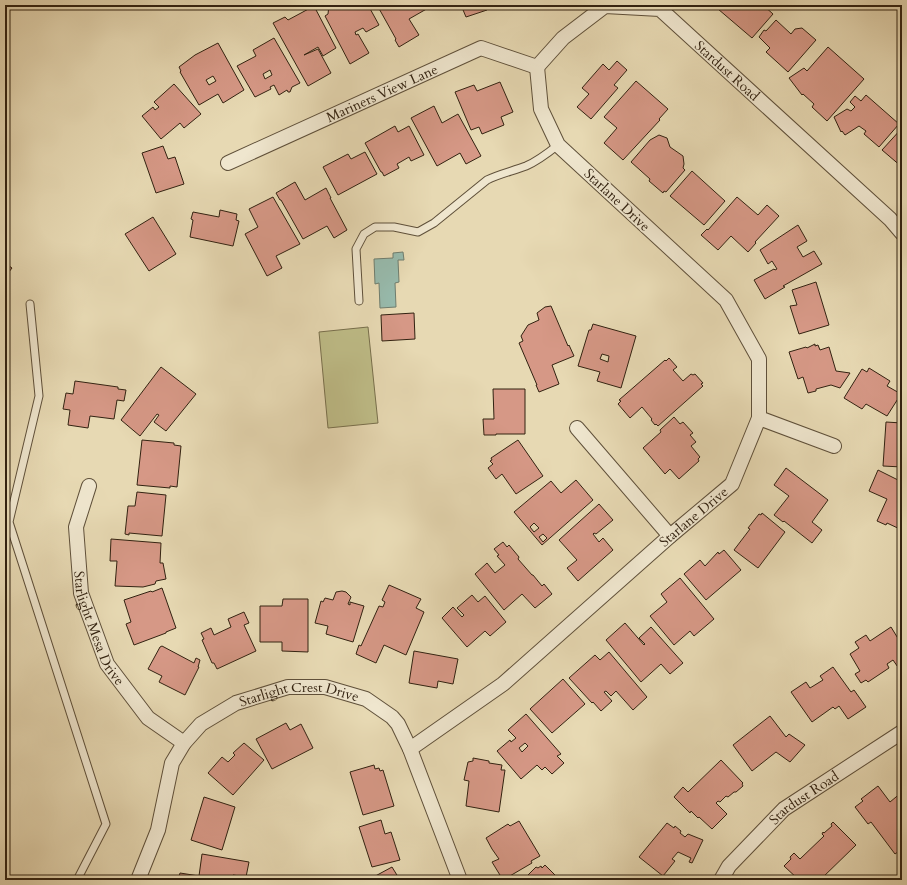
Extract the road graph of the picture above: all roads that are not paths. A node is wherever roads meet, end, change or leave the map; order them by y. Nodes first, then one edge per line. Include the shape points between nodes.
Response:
1 (537, 67) junction
2 (558, 145) junction
3 (228, 164) dead end
4 (902, 233) edge
5 (359, 301) dead end
6 (30, 304) dead end
7 (759, 418) junction
8 (577, 428) dead end
9 (834, 446) dead end
10 (89, 486) dead end
11 (670, 536) junction
12 (902, 732) edge
13 (184, 743) junction
14 (410, 749) junction
15 (77, 880) edge
16 (138, 880) edge
17 (460, 880) edge
18 (721, 880) edge

1 - 2 street, Starlane Drive via 541,109
1 - 3 street, Mariners View Lane via 481,48
1 - 4 street, Stardust Road via 563,38 605,6 660,9 890,219
2 - 5 lane via 526,166 487,180 434,223 418,232 394,227 375,227 364,234 356,249
2 - 7 street, Starlane Drive via 726,300 759,359
6 - 15 lane via 39,396 10,522 106,824
7 - 9 street
7 - 11 street, Starlane Drive via 732,484
8 - 11 street
10 - 13 street, Starlight Mesa Drive via 76,527 82,593 104,657 148,718
11 - 14 street, Starlane Drive via 503,684
12 - 18 street, Stardust Road via 784,809 728,866
13 - 14 street, Starlight Crest Drive via 201,724 236,703 288,686 325,687 366,699 392,717
13 - 16 street, Starlight Crest Drive via 172,764 158,830
14 - 17 street, Starlight Crest Drive

